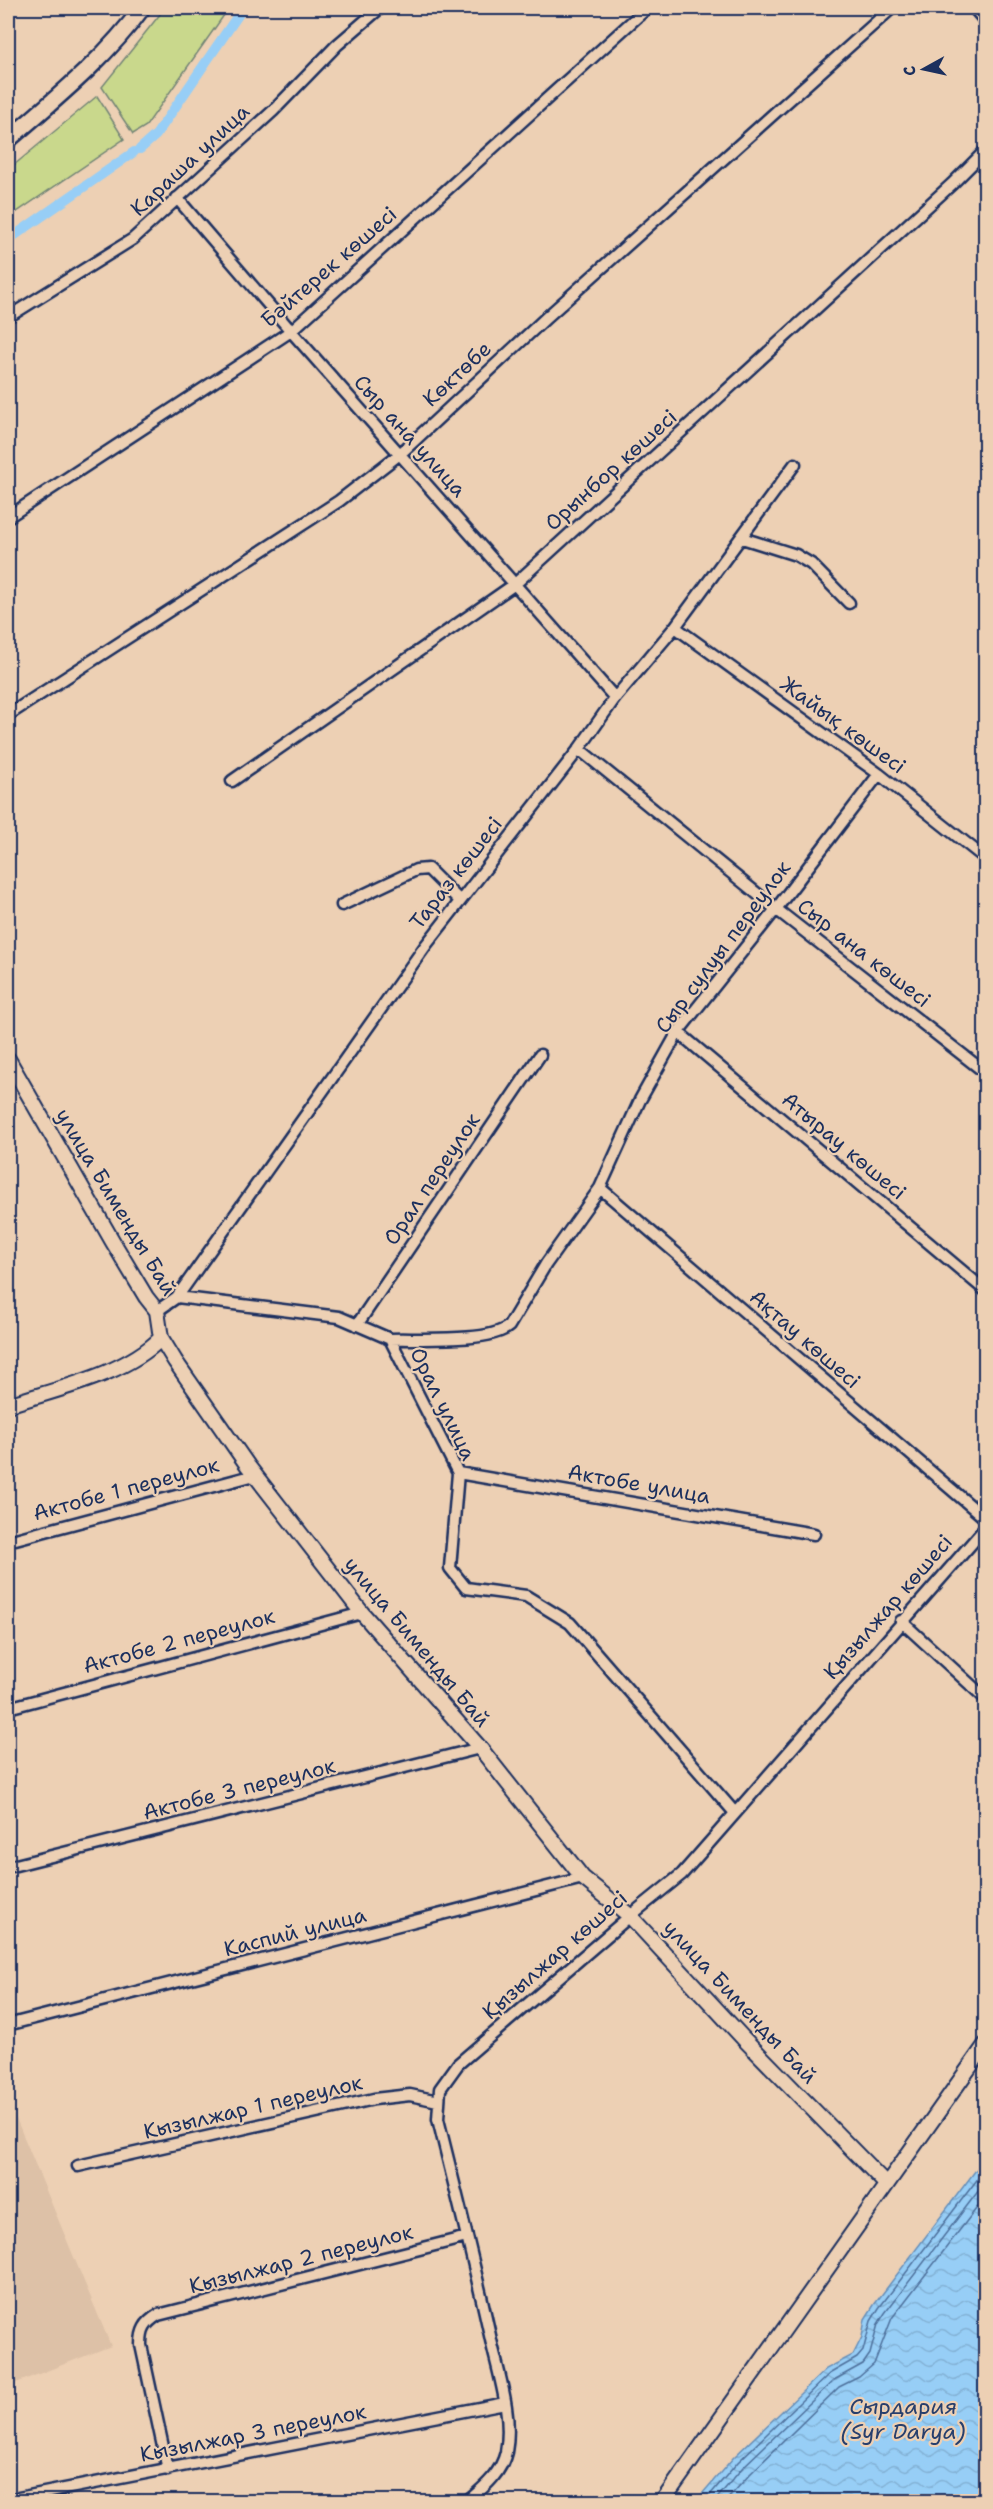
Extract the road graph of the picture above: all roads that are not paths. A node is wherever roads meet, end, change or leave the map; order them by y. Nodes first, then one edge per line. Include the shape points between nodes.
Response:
1 (142, 8) edge
2 (380, 8) edge
3 (647, 8) edge
4 (892, 8) edge
5 (974, 8) edge
6 (986, 22) edge
7 (8, 140) edge
8 (986, 150) edge
9 (177, 198) junction
10 (8, 317) edge
11 (291, 331) junction
12 (401, 453) junction
13 (795, 465) dead end
14 (8, 517) edge
15 (742, 538) junction
16 (514, 584) junction
17 (849, 603) dead end
18 (675, 627) junction
19 (615, 698) junction
20 (8, 715) edge
21 (579, 748) junction
22 (879, 774) junction
23 (232, 781) dead end
24 (986, 859) edge
25 (460, 901) junction
26 (342, 905) dead end
27 (776, 909) junction
28 (678, 1032) junction
29 (540, 1055) dead end
30 (8, 1059) edge
31 (986, 1073) edge
32 (600, 1188) junction
33 (986, 1291) edge
34 (177, 1297) junction
35 (157, 1311) junction
36 (357, 1325) junction
37 (161, 1338) junction
38 (390, 1339) junction
39 (8, 1405) edge
40 (458, 1473) junction
41 (255, 1475) junction
42 (986, 1519) edge
43 (986, 1527) edge
44 (814, 1534) dead end
45 (8, 1542) edge
46 (362, 1612) junction
47 (902, 1621) junction
48 (986, 1699) edge
49 (8, 1708) edge
50 (480, 1748) junction
51 (735, 1813) junction
52 (8, 1867) edge
53 (583, 1878) junction
54 (630, 1916) junction
55 (15, 2023) dead end
56 (986, 2044) edge
57 (438, 2101) junction
58 (78, 2166) dead end
59 (886, 2184) junction
60 (467, 2237) junction
61 (505, 2403) junction
62 (168, 2470) junction
63 (8, 2499) edge
64 (467, 2502) edge
65 (662, 2502) edge

1 - 7 main road via 80,78
2 - 9 street, Караша улица
3 - 11 street, Бәйтерек көшесі
4 - 12 street, Көктөбе
5 - 6 street
8 - 16 street, Орынбор көшесі
9 - 10 street, Караша улица via 133,238
9 - 11 street, Сыр ана улица
11 - 12 street, Сыр ана улица
11 - 14 street, Бәйтерек көшесі
12 - 16 street, Сыр ана улица
12 - 20 street, Көктөбе via 339,501
13 - 15 street, Тараз көшесі
15 - 17 street via 796,555 811,564
15 - 18 street, Тараз көшесі
16 - 19 street, Сыр ана улица
16 - 23 street, Орынбор көшесі
18 - 19 street, Тараз көшесі
18 - 22 street, Жайық көшесі
19 - 21 street, Тараз көшесі
21 - 25 street, Тараз көшесі
21 - 27 street, Сыр ана көшесі
22 - 24 street, Жайық көшесі
22 - 27 street, Сыр сулуы переулок
25 - 26 street via 428,869 416,870
25 - 34 street, Тараз көшесі
27 - 28 street, Сыр сулуы переулок
27 - 31 street, Сыр ана көшесі
28 - 32 street, Сыр сулуы переулок via 640,1100
28 - 33 street, Атырау көшесі
29 - 36 street, Орал переулок
30 - 35 street, улица Бименды Бай
32 - 38 street, Сыр сулуы переулок via 502,1332
32 - 42 street, Ақтау көшесі
34 - 35 street, Тараз көшесі
34 - 36 street, Орал улица via 339,1317
35 - 37 street, улица Бименды Бай
36 - 38 street, Орал улица
37 - 39 street via 147,1353 87,1380
37 - 41 street, улица Бименды Бай
38 - 40 street, Орал улица
40 - 44 street, Актобе улица
40 - 51 street, Орал улица via 450,1568 466,1588 526,1596 570,1623
41 - 45 street, Актобе 1 переулок
41 - 46 street, улица Бименды Бай
43 - 47 street, Қызылжар көшесі
46 - 49 street, Актобе 2 переулок
46 - 50 street, улица Бименды Бай
47 - 48 street
47 - 51 street, Қызылжар көшесі
50 - 52 street, Актобе 3 переулок
50 - 53 street, улица Бименды Бай
51 - 54 street, Қызылжар көшесі via 682,1874
53 - 54 street, улица Бименды Бай
53 - 55 street, Каспий улица
54 - 57 street, Қызылжар көшесі via 458,2064 440,2089
54 - 59 street, улица Бименды Бай
56 - 59 street
57 - 58 street, Кызылжар 1 переулок via 410,2095 374,2099
57 - 60 street via 438,2118
59 - 65 street
60 - 61 street
60 - 62 street, Кызылжар 2 переулок via 158,2315 147,2322 141,2345
61 - 62 street, Кызылжар 3 переулок
61 - 64 street via 506,2453 499,2469
62 - 63 street, Кызылжар 3 переулок

